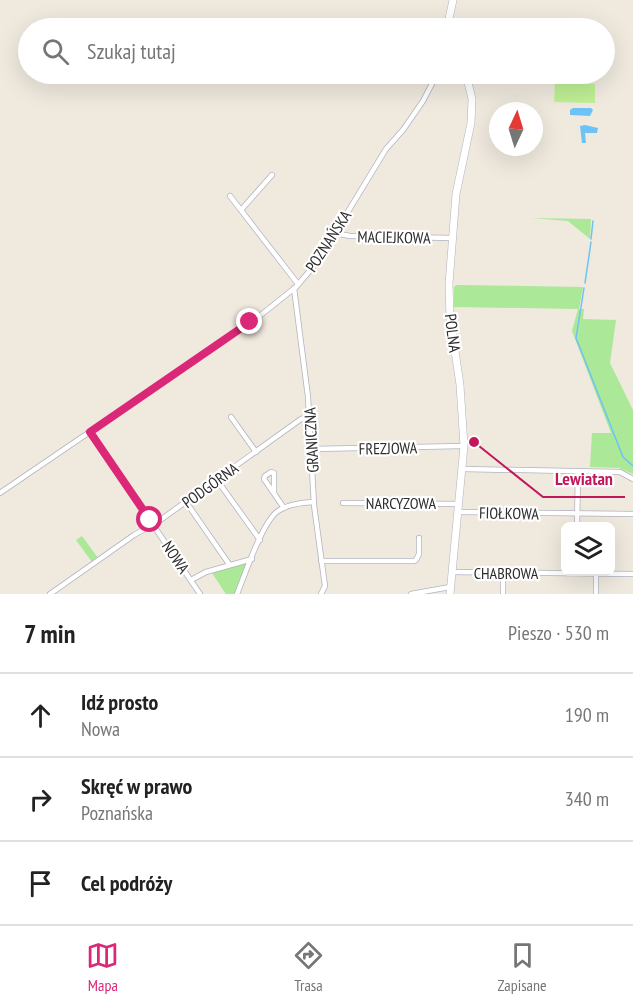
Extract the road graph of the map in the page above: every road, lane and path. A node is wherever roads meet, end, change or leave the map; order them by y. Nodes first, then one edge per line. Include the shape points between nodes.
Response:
1 (453, 0) edge
2 (449, 18) edge
3 (432, 84) edge
4 (468, 84) edge
5 (272, 175) dead end
6 (230, 196) dead end
7 (241, 210) junction
8 (335, 233) junction
9 (453, 238) junction
10 (296, 286) junction
11 (231, 417) dead end
12 (309, 417) junction
13 (90, 432) junction
14 (465, 446) junction
15 (311, 449) junction
16 (256, 452) junction
17 (463, 469) junction
18 (578, 471) junction
19 (633, 479) edge
20 (217, 480) junction
21 (0, 493) edge
22 (274, 494) dead end
23 (186, 502) junction
24 (314, 502) junction
25 (343, 503) dead end
26 (284, 508) junction
27 (458, 508) junction
28 (578, 513) junction
29 (633, 514) edge
30 (577, 522) edge
31 (153, 524) junction
32 (419, 538) dead end
33 (260, 540) junction
34 (252, 559) junction
35 (321, 561) junction
36 (229, 564) junction
37 (452, 572) junction
38 (561, 572) edge
39 (504, 573) junction
40 (615, 574) edge
41 (633, 574) edge
42 (596, 576) edge
43 (191, 580) junction
44 (450, 590) edge
45 (322, 593) edge
46 (50, 594) edge
47 (200, 594) edge
48 (237, 594) edge
49 (411, 594) edge
50 (503, 594) edge
51 (596, 594) edge

1 - 2 street
3 - 8 street, POZNAŃSKA
4 - 9 street, POLNA via 472,118 456,191
5 - 7 street
6 - 7 street
7 - 10 street
8 - 9 street, MACIEJKOWA
8 - 10 street, POZNAŃSKA
9 - 14 street, POLNA via 450,313
10 - 12 street, GRANICZNA
10 - 13 street, POZNAŃSKA via 257,318
11 - 16 street
12 - 15 street, GRANICZNA
12 - 16 street, PODGÓRNA via 302,418
13 - 21 street, POZNAŃSKA
13 - 31 street, NOWA
14 - 15 street, FREZJOWA
14 - 17 street, POLNA
15 - 24 street, GRANICZNA
16 - 20 street, PODGÓRNA
17 - 18 street
17 - 27 street, POLNA
18 - 19 street via 620,472
18 - 28 street
20 - 23 street, PODGÓRNA
20 - 33 street
22 - 26 street
23 - 31 street, PODGÓRNA
23 - 36 street
24 - 26 street
24 - 35 street, GRANICZNA
25 - 27 street, NARCYZOWA
26 - 33 street via 271,518
27 - 28 street, FIOŁKOWA
27 - 37 street, POLNA
28 - 29 street, FIOŁKOWA
28 - 30 street
31 - 43 street, NOWA
31 - 46 street, PODGÓRNA
32 - 35 street via 418,558 414,561
33 - 34 street
34 - 36 street
34 - 48 street
35 - 45 street, GRANICZNA via 325,586
36 - 43 street
37 - 39 street, CHABROWA
37 - 44 street, POLNA
38 - 39 street, CHABROWA
39 - 50 street
40 - 41 street, CHABROWA
42 - 51 street
43 - 47 street, NOWA
44 - 49 street

